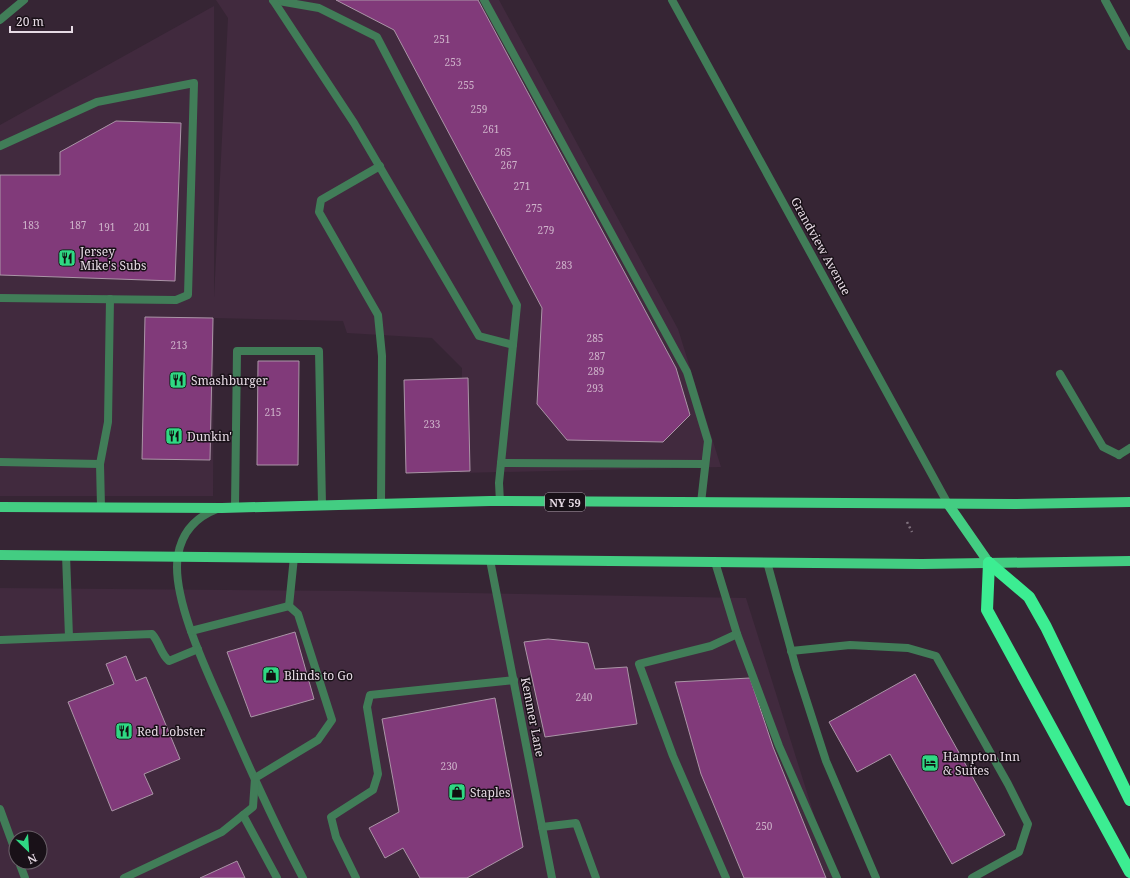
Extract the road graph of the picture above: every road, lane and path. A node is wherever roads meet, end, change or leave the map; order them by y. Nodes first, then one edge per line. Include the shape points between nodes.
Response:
1 (273, 0) edge
2 (484, 0) edge
3 (672, 0) edge
4 (1105, 0) edge
5 (22, 1) edge
6 (0, 20) edge
7 (1130, 46) edge
8 (0, 146) edge
9 (380, 166) junction
10 (0, 298) edge
11 (110, 299) junction
12 (513, 345) junction
13 (1060, 374) dead end
14 (1130, 448) edge
15 (0, 462) edge
16 (501, 463) junction
17 (100, 464) junction
18 (706, 464) junction
19 (500, 502) junction
20 (1130, 502) edge
21 (701, 503) junction
22 (381, 504) junction
23 (948, 504) junction
24 (322, 505) junction
25 (0, 506) edge
26 (101, 507) junction
27 (235, 507) junction
28 (222, 508) junction
29 (907, 522) dead end
30 (912, 532) dead end
31 (0, 555) edge
32 (66, 555) junction
33 (177, 556) junction
34 (294, 557) junction
35 (490, 560) junction
36 (1130, 561) edge
37 (715, 562) junction
38 (767, 562) junction
39 (989, 563) junction
40 (289, 606) junction
41 (191, 631) junction
42 (737, 634) junction
43 (69, 637) junction
44 (0, 640) edge
45 (198, 649) junction
46 (791, 651) junction
47 (514, 680) junction
48 (255, 778) junction
49 (1130, 800) edge
50 (0, 809) edge
51 (243, 815) junction
52 (542, 827) junction
53 (8, 831) edge
54 (1130, 872) edge
55 (124, 878) edge
56 (277, 878) edge
57 (303, 878) edge
58 (356, 878) edge
59 (552, 878) edge
60 (596, 878) edge
61 (726, 878) edge
62 (837, 878) edge
63 (876, 878) edge
64 (972, 878) edge

1 - 9 street
1 - 12 street via 319,8 377,37 517,305
2 - 18 street via 687,372 708,441
3 - 23 street, Grandview Avenue
4 - 7 street
5 - 6 street
8 - 11 street via 97,102 194,83 188,295 176,300
9 - 12 street via 479,336
9 - 22 street via 321,200 319,212 378,315 382,356
10 - 11 street
11 - 17 street via 108,422
12 - 16 street
13 - 14 street via 1103,447 1119,455
15 - 17 street
16 - 18 street
16 - 19 street
17 - 26 street
18 - 21 street
19 - 21 main road, NY 59
19 - 22 main road, NY 59
20 - 23 main road, NY 59
21 - 23 main road, NY 59
22 - 24 main road, NY 59
23 - 39 main road
24 - 27 main road, NY 59
24 - 27 street via 319,351 238,351
25 - 26 main road, NY 59
26 - 28 main road, NY 59
27 - 28 main road, NY 59
28 - 33 street via 206,513 191,524
29 - 30 path
31 - 32 main road
32 - 33 main road
32 - 43 street
33 - 34 main road
33 - 41 street via 178,581
34 - 35 main road
34 - 40 street
35 - 37 main road
35 - 47 street, Kemmer Lane
36 - 39 main road
37 - 38 main road
37 - 42 street
38 - 39 main road
38 - 46 street
39 - 49 highway via 1029,597
39 - 54 highway via 987,610
40 - 41 street
40 - 48 street via 298,614 332,720 318,740
41 - 45 street
42 - 61 street via 711,646 639,664 673,756
42 - 62 street via 779,746
43 - 44 street
43 - 45 street via 152,634 159,641 163,655 169,661
45 - 48 street
46 - 63 street via 826,761
46 - 64 street via 850,644 908,648 936,656 1028,824 1019,852
47 - 52 street, Kemmer Lane
47 - 58 street via 370,695 367,707 378,774 373,790 331,817 336,837
48 - 51 street via 253,807
48 - 57 street
50 - 53 street
51 - 55 street via 222,832
51 - 56 street
52 - 59 street, Kemmer Lane
52 - 60 street via 576,823

